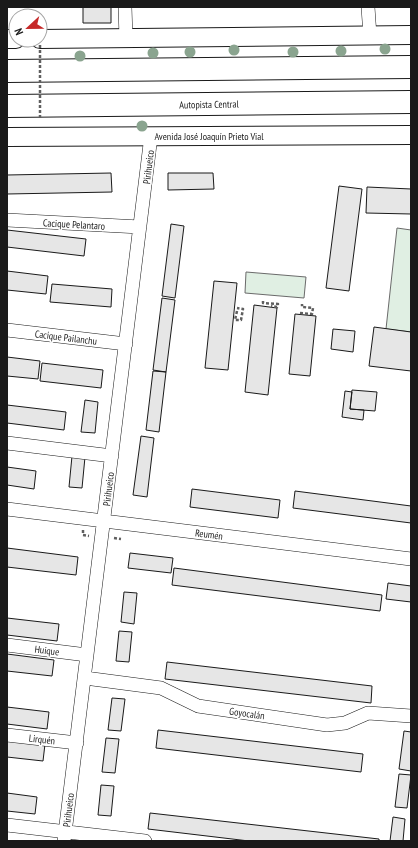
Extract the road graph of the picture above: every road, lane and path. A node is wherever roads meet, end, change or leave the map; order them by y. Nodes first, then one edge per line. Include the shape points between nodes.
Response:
1 (125, 7) edge
2 (368, 7) edge
3 (411, 35) edge
4 (370, 36) junction
5 (126, 38) junction
6 (48, 42) edge
7 (40, 48) edge
8 (411, 67) edge
9 (7, 71) edge
10 (411, 102) edge
11 (7, 106) edge
12 (40, 119) dead end
13 (411, 134) edge
14 (151, 136) junction
15 (7, 137) edge
16 (7, 220) edge
17 (140, 227) junction
18 (263, 301) dead end
19 (302, 304) dead end
20 (271, 306) dead end
21 (300, 313) dead end
22 (7, 330) edge
23 (126, 344) junction
24 (7, 443) edge
25 (112, 456) junction
26 (7, 509) edge
27 (104, 521) junction
28 (411, 558) edge
29 (7, 646) edge
30 (87, 655) junction
31 (84, 678) junction
32 (411, 716) edge
33 (7, 735) edge
34 (77, 743) junction
35 (7, 825) edge
36 (65, 836) edge
37 (145, 841) edge

1 - 5 street
2 - 4 street
3 - 4 main road
4 - 5 main road
5 - 6 main road
7 - 12 path, bridge
8 - 9 highway
10 - 11 highway, Autopista Central
13 - 14 main road, Avenida José Joaquín Prieto Vial
14 - 15 main road, Avenida José Joaquín Prieto Vial
14 - 17 street, Pirihueico
16 - 17 street, Cacique Pelantaro
17 - 23 street, Pirihueico
18 - 20 path via 278,304 277,307
19 - 21 path via 302,307 312,308 312,314
22 - 23 street, Cacique Pailanchu
23 - 25 street, Pirihueico
24 - 25 street
25 - 27 street, Pirihueico
26 - 27 street, Reumén
27 - 28 street, Reumén
27 - 30 street, Pirihueico
29 - 30 street, Huique
30 - 31 street, Pirihueico
31 - 32 street, Goyocalán via 161,688 198,706 327,724 345,723 368,713
31 - 34 street, Pirihueico
33 - 34 street, Lirquén
34 - 36 street, Pirihueico
35 - 36 street
36 - 37 street

